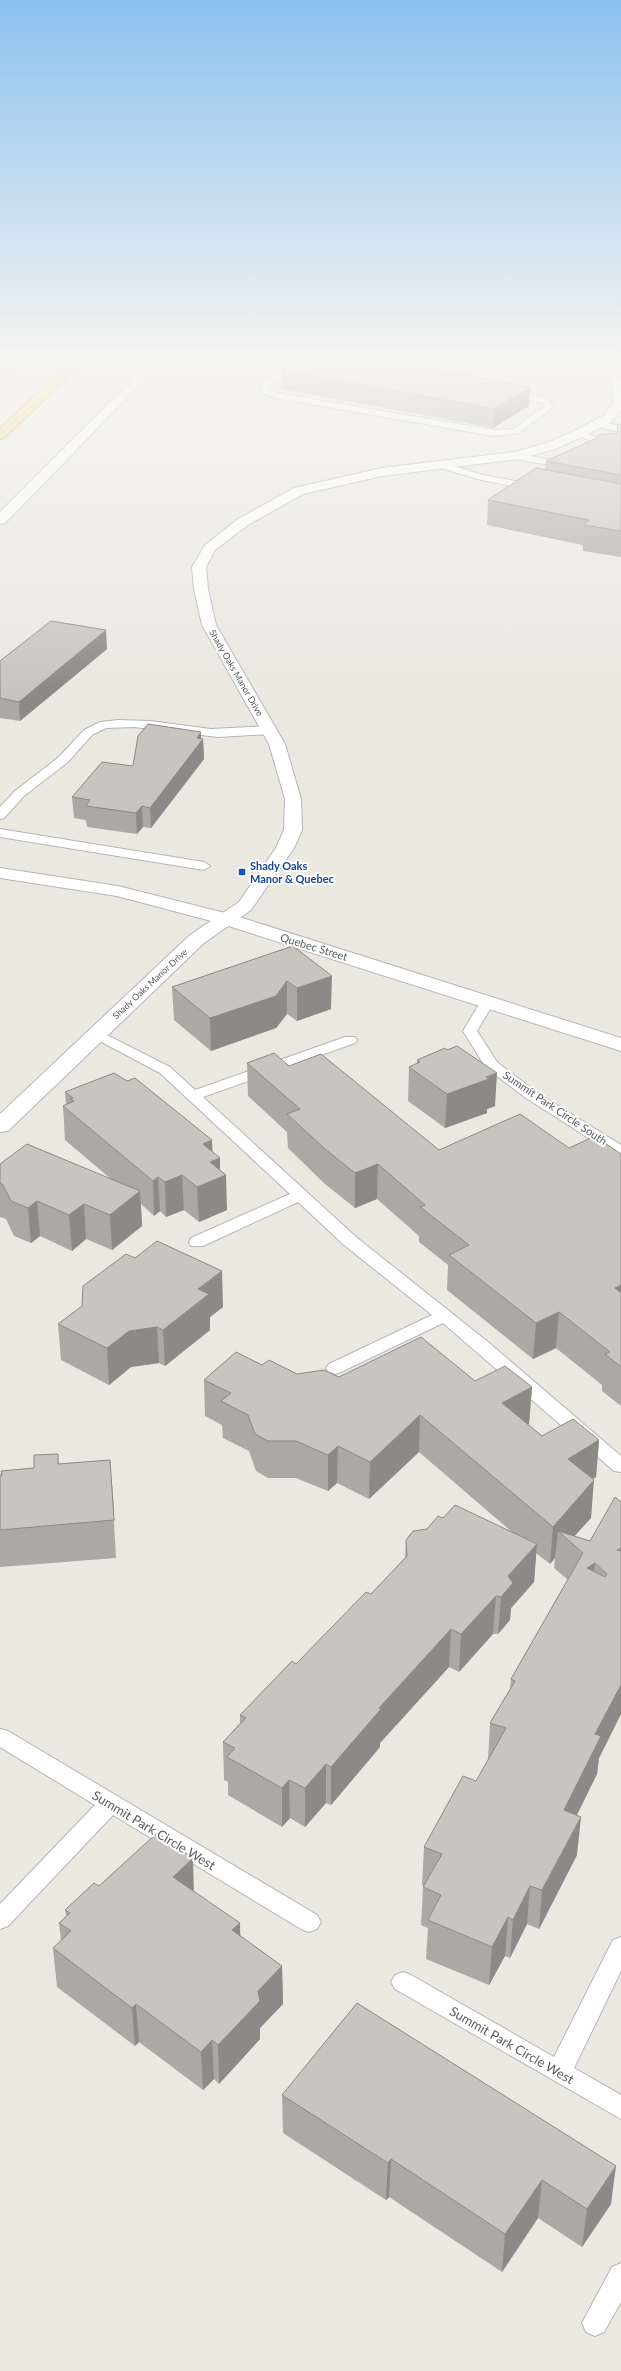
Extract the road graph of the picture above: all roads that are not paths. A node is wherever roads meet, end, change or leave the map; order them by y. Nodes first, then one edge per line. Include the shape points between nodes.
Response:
1 (51, 469) edge
2 (410, 469) edge
3 (453, 469) edge
4 (543, 490) edge
5 (0, 520) edge
6 (269, 730) junction
7 (0, 815) edge
8 (0, 833) edge
9 (204, 866) dead end
10 (0, 873) edge
11 (226, 919) junction
12 (488, 1001) junction
13 (97, 1034) junction
14 (350, 1040) dead end
15 (621, 1045) edge
16 (192, 1096) junction
17 (0, 1126) edge
18 (621, 1152) edge
19 (300, 1196) junction
20 (197, 1242) dead end
21 (444, 1316) junction
22 (335, 1368) dead end
23 (621, 1466) edge
24 (0, 1737) edge
25 (110, 1804) junction
26 (0, 1919) edge
27 (309, 1922) dead end
28 (621, 1947) edge
29 (403, 1982) dead end
30 (559, 2072) junction
31 (621, 2108) edge
32 (621, 2276) edge
33 (595, 2323) dead end

1 - 5 street
2 - 6 street, Shady Oaks Manor Drive via 382,472 299,492 243,522 210,548 199,567 208,625
3 - 4 lane
6 - 7 lane via 238,734 209,733 125,722 102,726 93,729 61,763 8,804
6 - 11 street, Shady Oaks Manor Drive via 277,744 293,799 293,830 285,848 245,906
8 - 9 lane
10 - 11 street, Quebec Street via 118,890
11 - 12 street, Quebec Street
11 - 13 street, Shady Oaks Manor Drive via 198,939
12 - 15 street, Quebec Street
12 - 18 lane, Summit Park Circle South via 470,1031 491,1065 531,1095
13 - 16 lane via 165,1070
13 - 17 street, Shady Oaks Manor Drive
14 - 16 lane
16 - 19 lane
19 - 20 lane
19 - 21 lane via 350,1241
21 - 22 lane
21 - 23 lane
24 - 25 lane, Summit Park Circle West
25 - 26 lane
25 - 27 lane, Summit Park Circle West
28 - 30 lane
29 - 30 lane, Summit Park Circle West
30 - 31 lane, Summit Park Circle West
32 - 33 lane

